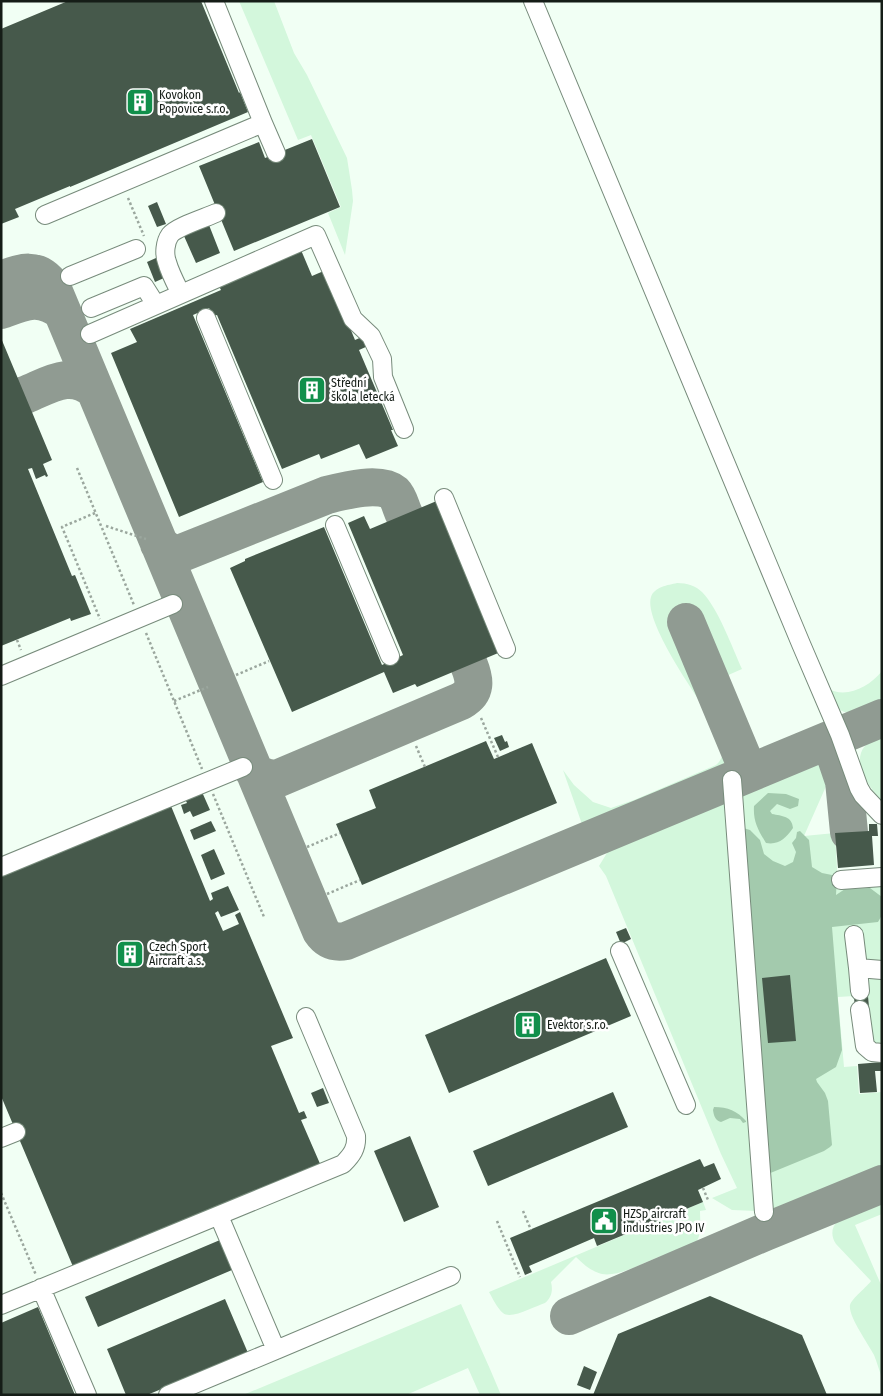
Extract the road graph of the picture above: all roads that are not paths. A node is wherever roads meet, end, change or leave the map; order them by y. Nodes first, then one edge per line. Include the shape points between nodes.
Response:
1 (214, 1) edge
2 (533, 1) edge
3 (263, 123) junction
4 (276, 153) dead end
5 (216, 213) dead end
6 (46, 215) dead end
7 (141, 246) road end
8 (70, 276) dead end
9 (181, 294) junction
10 (156, 305) junction
11 (91, 308) dead end
12 (206, 318) dead end
13 (90, 334) dead end
14 (404, 429) dead end
15 (273, 480) dead end
16 (444, 498) dead end
17 (335, 525) dead end
18 (174, 604) dead end
19 (506, 649) dead end
20 (390, 656) dead end
21 (1, 676) edge
22 (243, 766) dead end
23 (732, 780) dead end
24 (882, 816) edge
25 (1, 867) edge
26 (882, 877) edge
27 (841, 880) dead end
28 (854, 935) dead end
29 (620, 951) dead end
30 (858, 968) junction
31 (882, 970) edge
32 (860, 991) dead end
33 (860, 1010) dead end
34 (306, 1017) dead end
35 (882, 1053) edge
36 (686, 1105) dead end
37 (764, 1212) dead end
38 (219, 1216) junction
39 (451, 1276) dead end
40 (42, 1288) junction
41 (1, 1305) edge
42 (276, 1350) junction
43 (86, 1395) edge
44 (168, 1395) edge

1 - 3 street
2 - 24 street via 840,735 859,788
3 - 4 street
3 - 6 street
5 - 9 street via 178,229 166,244 166,262
7 - 8 street
9 - 10 street
9 - 14 street via 316,235 353,319 371,336 382,359 383,378
10 - 11 street via 144,286
10 - 13 street
12 - 15 street
16 - 19 street
17 - 20 street
18 - 21 street
22 - 25 street
23 - 37 street
26 - 27 street
28 - 30 street
29 - 36 street
30 - 31 street
30 - 32 street
33 - 35 street via 865,1046 872,1052
34 - 38 street via 356,1136 354,1150 343,1164
38 - 40 street
38 - 42 street
39 - 42 street
40 - 41 street
40 - 43 street
42 - 44 street

